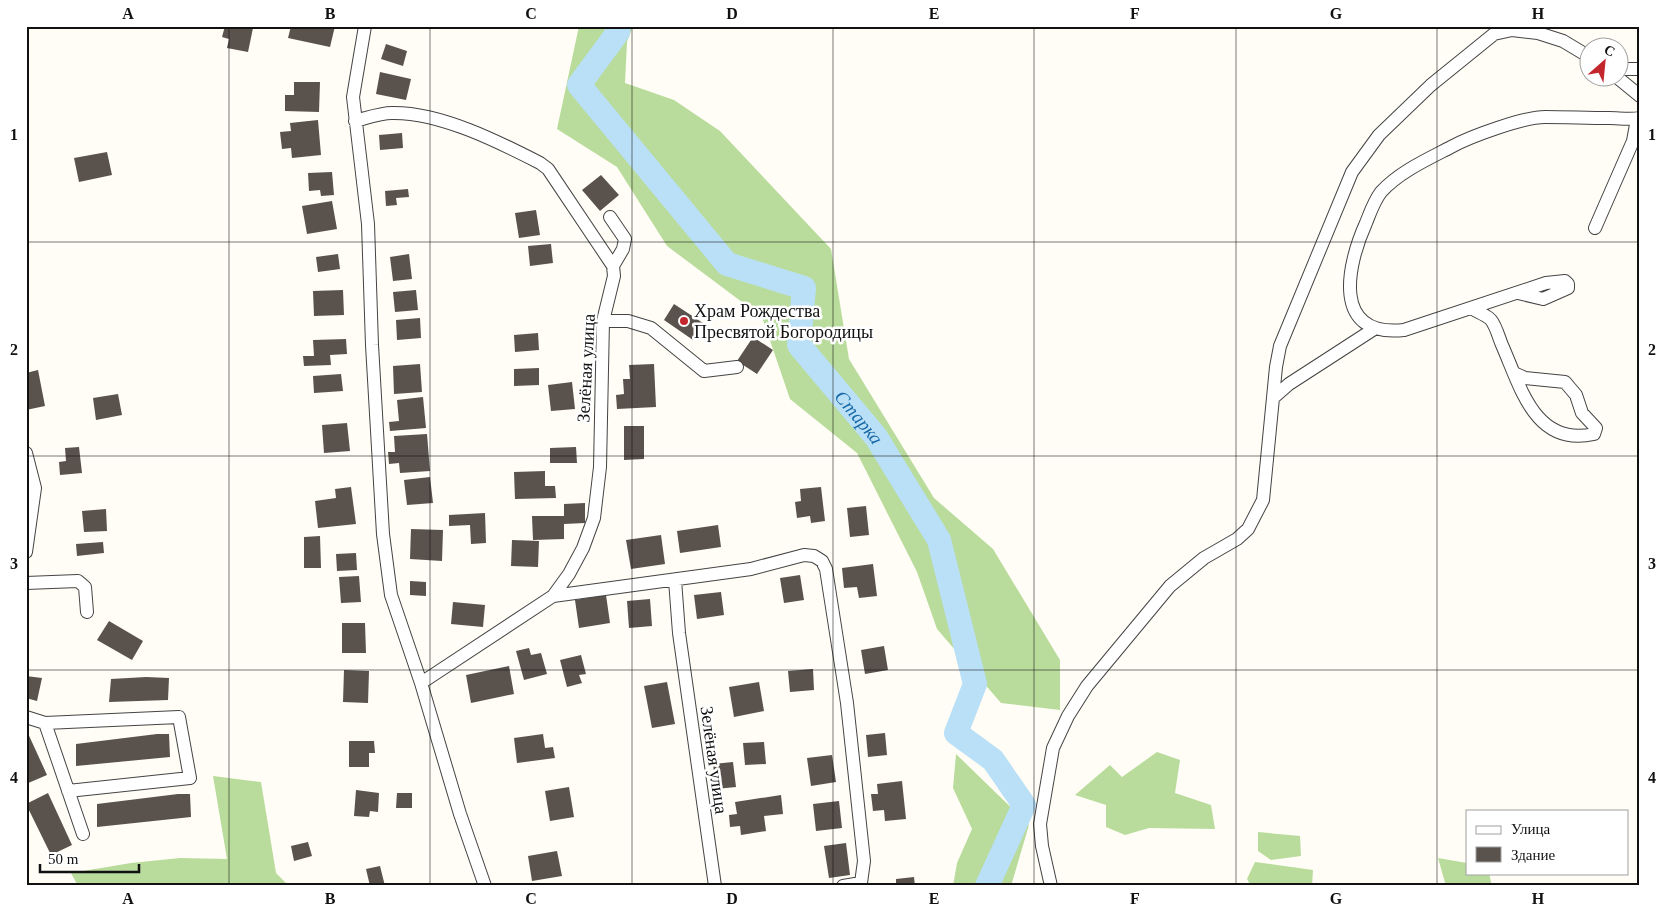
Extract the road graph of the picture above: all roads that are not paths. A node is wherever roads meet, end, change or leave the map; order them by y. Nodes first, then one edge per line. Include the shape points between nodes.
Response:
1 (365, 26) edge
2 (1578, 50) edge
3 (1628, 86) edge
4 (1640, 96) edge
5 (1638, 118) edge
6 (355, 121) junction
7 (610, 216) dead end
8 (1595, 228) dead end
9 (612, 266) junction
10 (1518, 293) dead end
11 (1471, 308) junction
12 (603, 321) junction
13 (1374, 328) junction
14 (737, 367) dead end
15 (1514, 373) junction
16 (1273, 398) junction
17 (26, 453) edge
18 (26, 552) edge
19 (675, 580) junction
20 (26, 583) edge
21 (552, 596) junction
22 (87, 612) dead end
23 (421, 683) junction
24 (26, 718) edge
25 (45, 723) junction
26 (68, 791) junction
27 (83, 834) dead end
28 (485, 886) edge
29 (714, 886) edge
30 (843, 886) edge
31 (1051, 886) edge

1 - 6 street via 355,82
2 - 16 street via 1563,40 1538,33 1512,30 1494,34 1431,85 1379,135 1352,172 1280,346
3 - 4 street
5 - 8 street via 1633,141
5 - 13 street via 1542,117 1490,130 1453,145 1407,171 1381,192 1358,242 1349,273 1350,293 1356,312
6 - 9 street via 394,113 430,119 486,135 540,163 548,169
6 - 23 street via 368,224 383,534 391,595
7 - 9 street via 625,240
9 - 12 street, Зелёная улица via 614,276
10 - 11 street
11 - 13 street via 1404,330 1389,332
11 - 15 street via 1491,320
12 - 14 street via 628,321 651,328 704,371
12 - 21 street, Зелёная улица via 600,467 594,518 578,557
13 - 16 street
15 - 15 street via 1536,416 1548,429 1566,435 1594,434 1596,428 1582,413 1576,395 1565,382 1525,378
16 - 31 street via 1263,500 1257,515 1237,540 1204,558 1170,586 1087,686 1053,748 1040,824
17 - 18 street via 35,488
19 - 21 street
19 - 29 street, Зелёная улица via 679,633
19 - 30 street via 751,570 804,555 822,561 826,569 847,703 864,861 861,883
20 - 22 street via 78,581 85,587
21 - 23 street, Зелёная улица
23 - 28 street
24 - 25 street
25 - 26 street
25 - 26 street via 179,717 190,778
26 - 27 street

